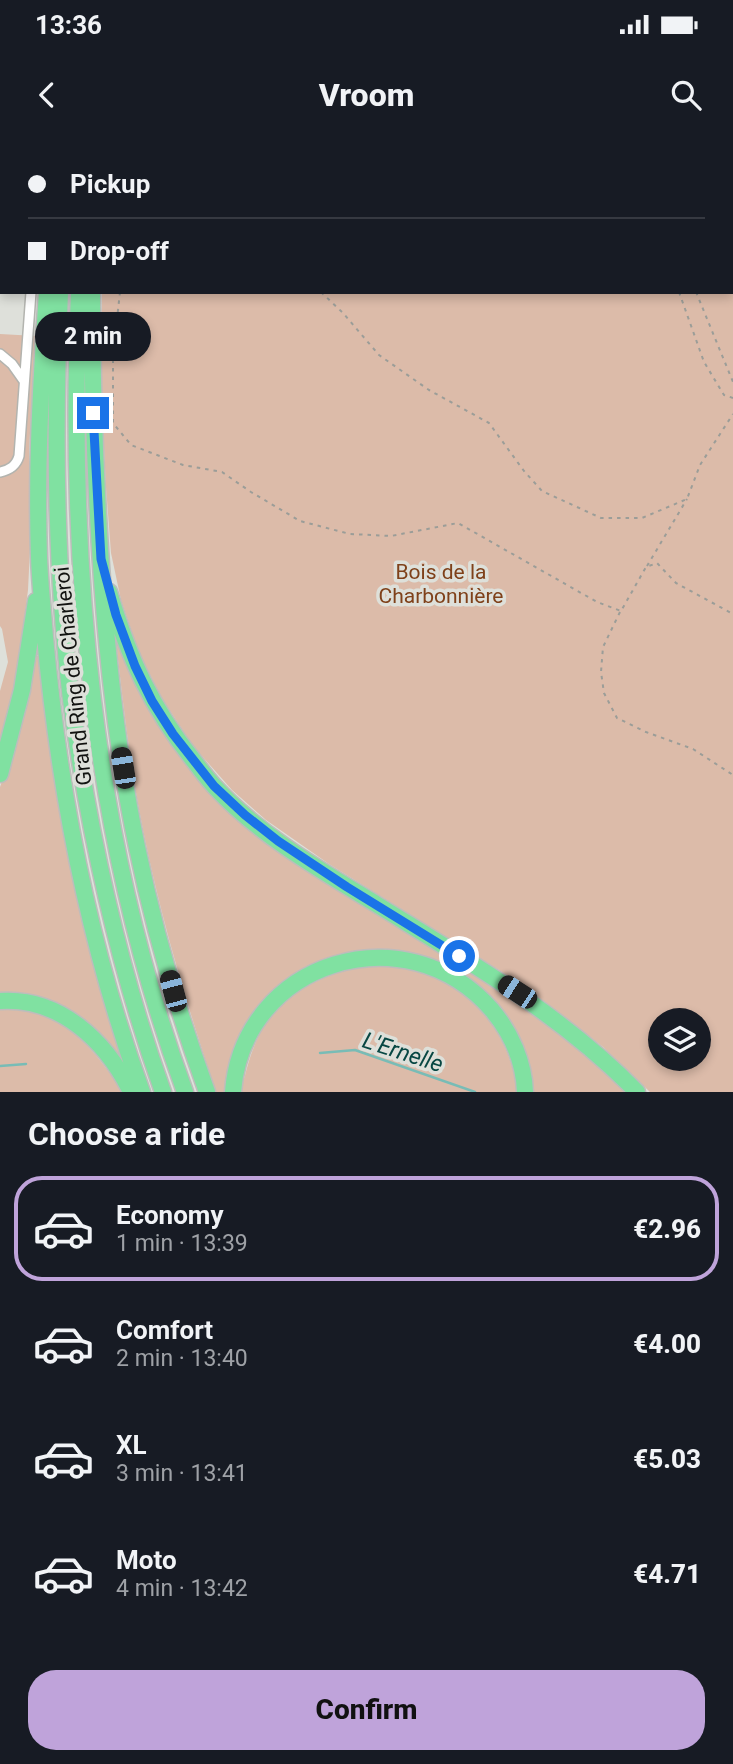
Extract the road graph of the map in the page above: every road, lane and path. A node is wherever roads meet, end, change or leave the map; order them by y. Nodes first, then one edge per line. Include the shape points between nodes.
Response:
1 (31, 294) edge
2 (47, 294) edge
3 (60, 294) edge
4 (79, 294) edge
5 (92, 294) edge
6 (120, 294) edge
7 (323, 294) edge
8 (680, 294) edge
9 (697, 294) edge
10 (0, 354) edge
11 (24, 381) junction
12 (733, 382) edge
13 (733, 398) edge
14 (733, 414) edge
15 (0, 472) edge
16 (687, 499) junction
17 (101, 559) junction
18 (39, 560) junction
19 (646, 567) junction
20 (621, 611) junction
21 (733, 614) edge
22 (0, 774) edge
23 (733, 775) edge
24 (0, 1000) edge
25 (131, 1092) edge
26 (142, 1092) edge
27 (163, 1092) edge
28 (185, 1092) edge
29 (207, 1092) edge
30 (233, 1092) edge
31 (525, 1092) edge
32 (637, 1092) edge

1 - 11 street
2 - 18 highway via 38,437
3 - 27 highway, Grand Ring de Charleroi via 58,517 71,699 103,881
4 - 28 highway, Grand Ring de Charleroi via 79,516 92,697 123,877
5 - 17 highway
6 - 20 path via 113,355 113,423 131,445 183,465 222,472 300,521 350,534 391,536 458,523
7 - 16 path via 379,355 489,423 542,491 601,518 642,518
8 - 13 path via 705,362 723,396
9 - 12 path
10 - 11 street
11 - 15 street via 19,456 14,466
14 - 16 path via 700,465
16 - 19 path
17 - 29 highway via 115,714 136,847 173,991
17 - 32 highway via 116,615 152,701 214,786 278,841 536,1006 596,1052
18 - 22 highway via 22,690
18 - 26 highway via 52,712 78,860 103,968
19 - 20 path
19 - 21 path via 657,563 676,583
20 - 23 path via 603,647 601,673 604,693 617,718 693,749
24 - 25 highway via 36,1004 77,1024 103,1048
30 - 31 highway via 252,1031 287,990 326,967 383,957 436,969 482,998 513,1042

